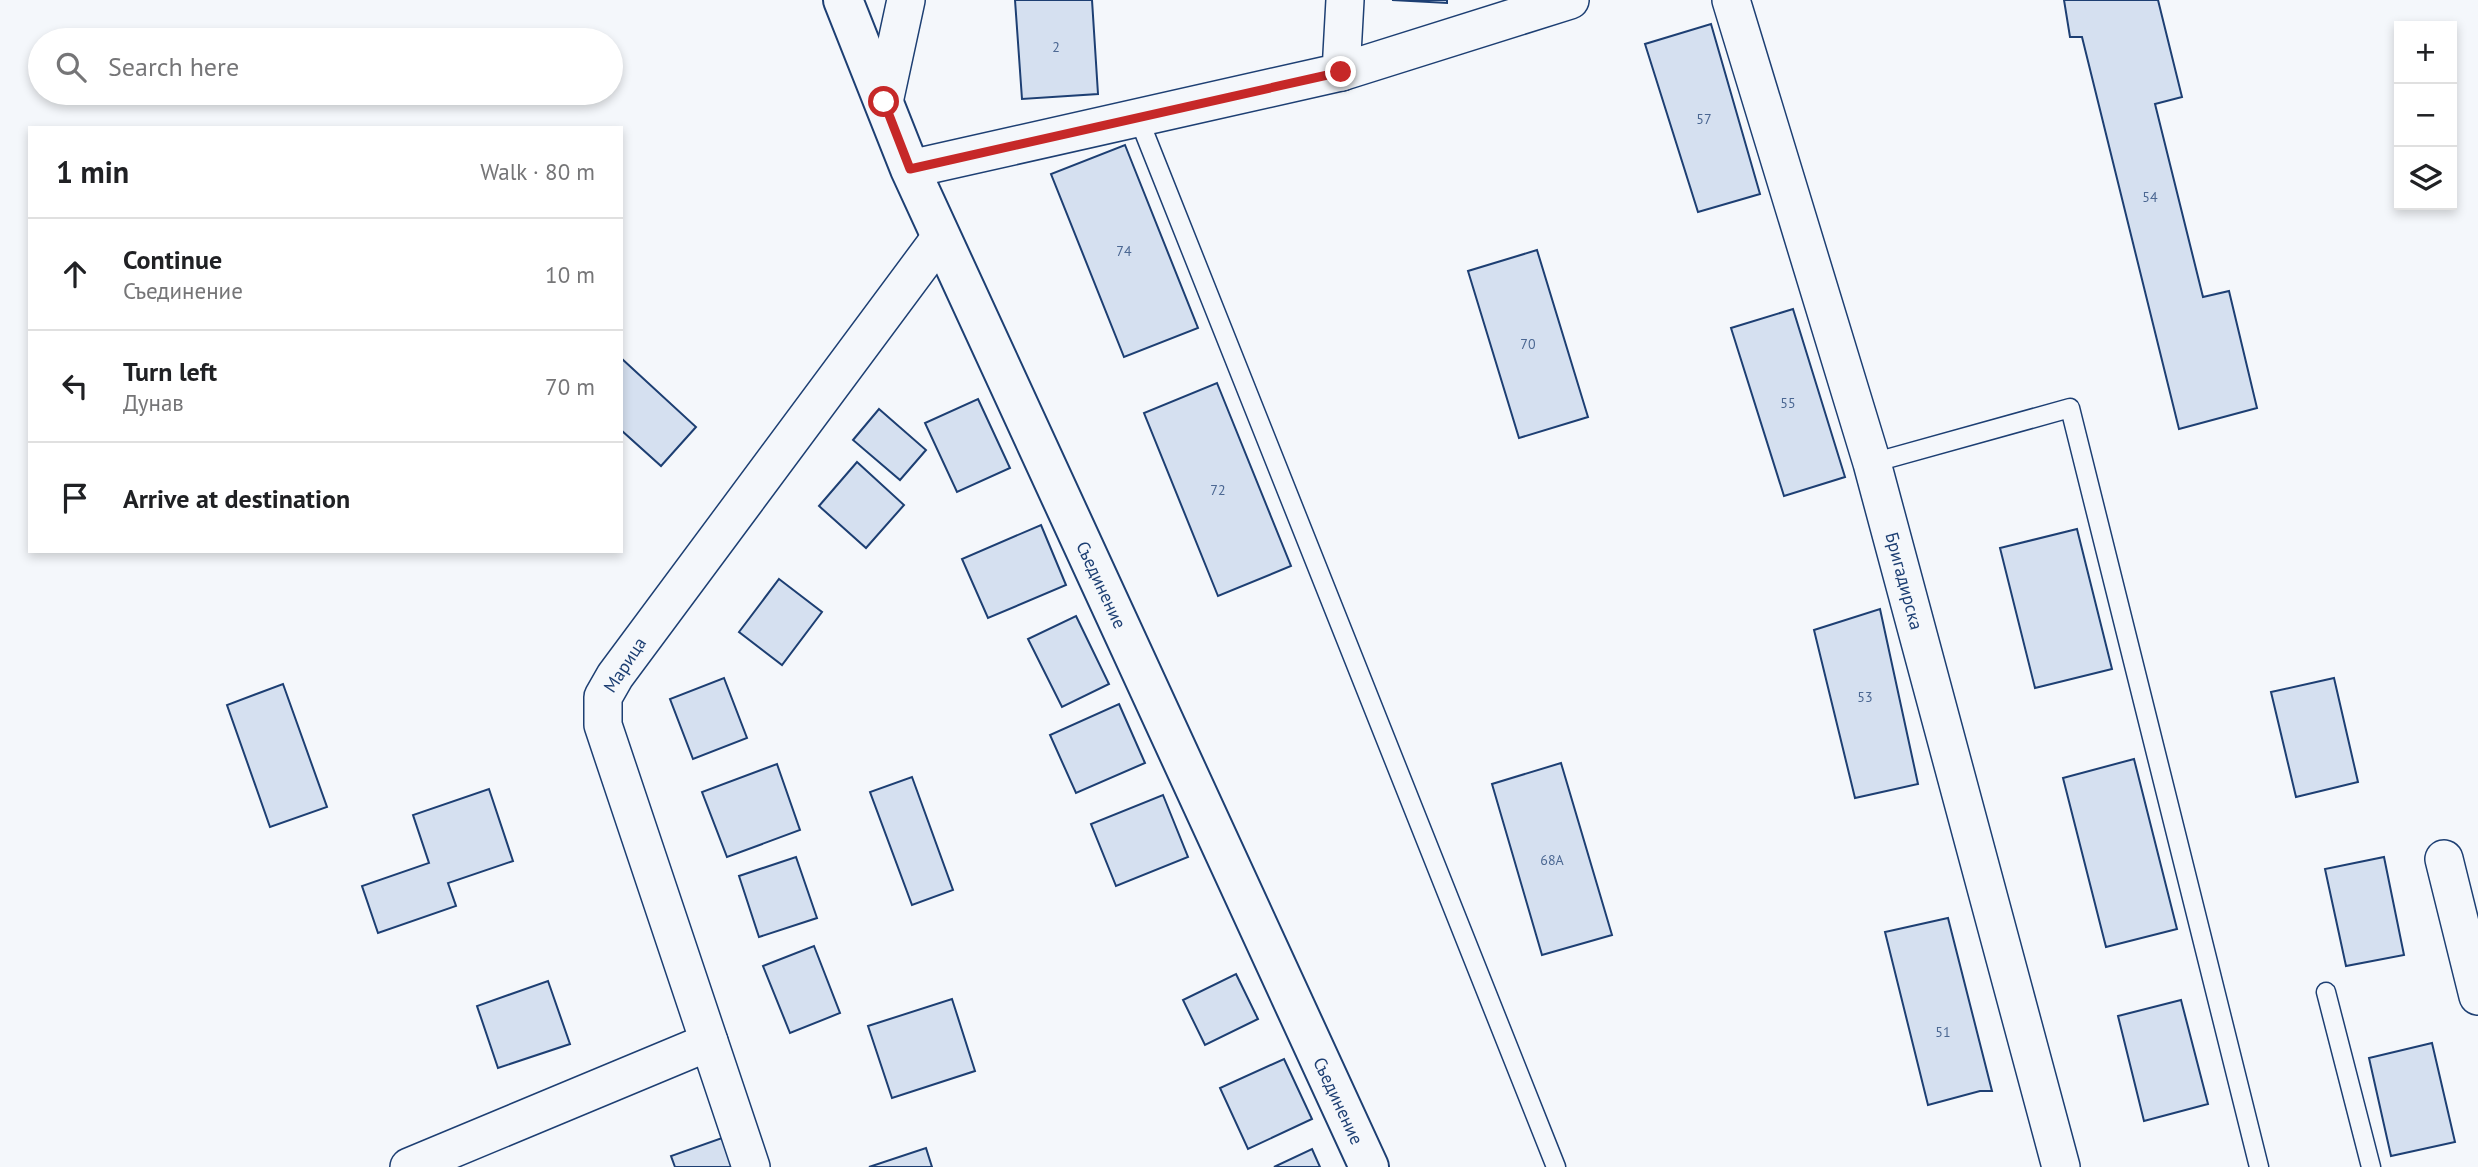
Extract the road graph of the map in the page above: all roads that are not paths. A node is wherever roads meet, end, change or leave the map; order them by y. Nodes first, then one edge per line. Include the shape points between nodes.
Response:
1 (843, 0) edge
2 (906, 0) edge
3 (1345, 0) edge
4 (1570, 0) edge
5 (1731, 0) edge
6 (1341, 72) junction
7 (884, 102) junction
8 (1138, 117) junction
9 (910, 169) junction
10 (941, 237) junction
11 (1872, 463) junction
12 (2444, 859) dead end
13 (2326, 992) dead end
14 (2478, 996) edge
15 (709, 1042) junction
16 (409, 1167) edge
17 (751, 1167) edge
18 (1369, 1167) edge
19 (1556, 1167) edge
20 (2061, 1167) edge
21 (2259, 1167) edge
22 (2371, 1167) edge

1 - 7 street, Съединение
2 - 7 street
3 - 6 street
4 - 6 street
5 - 11 street, Бригадирска
6 - 8 street
7 - 9 street, Съединение
8 - 9 street
8 - 19 lane
9 - 10 street, Съединение
10 - 15 street, Марица via 603,697 603,725
10 - 18 street, Съединение
11 - 20 street, Бригадирска
11 - 21 lane via 2070,408
12 - 14 street
13 - 22 lane
15 - 16 street
15 - 17 street, Марица

